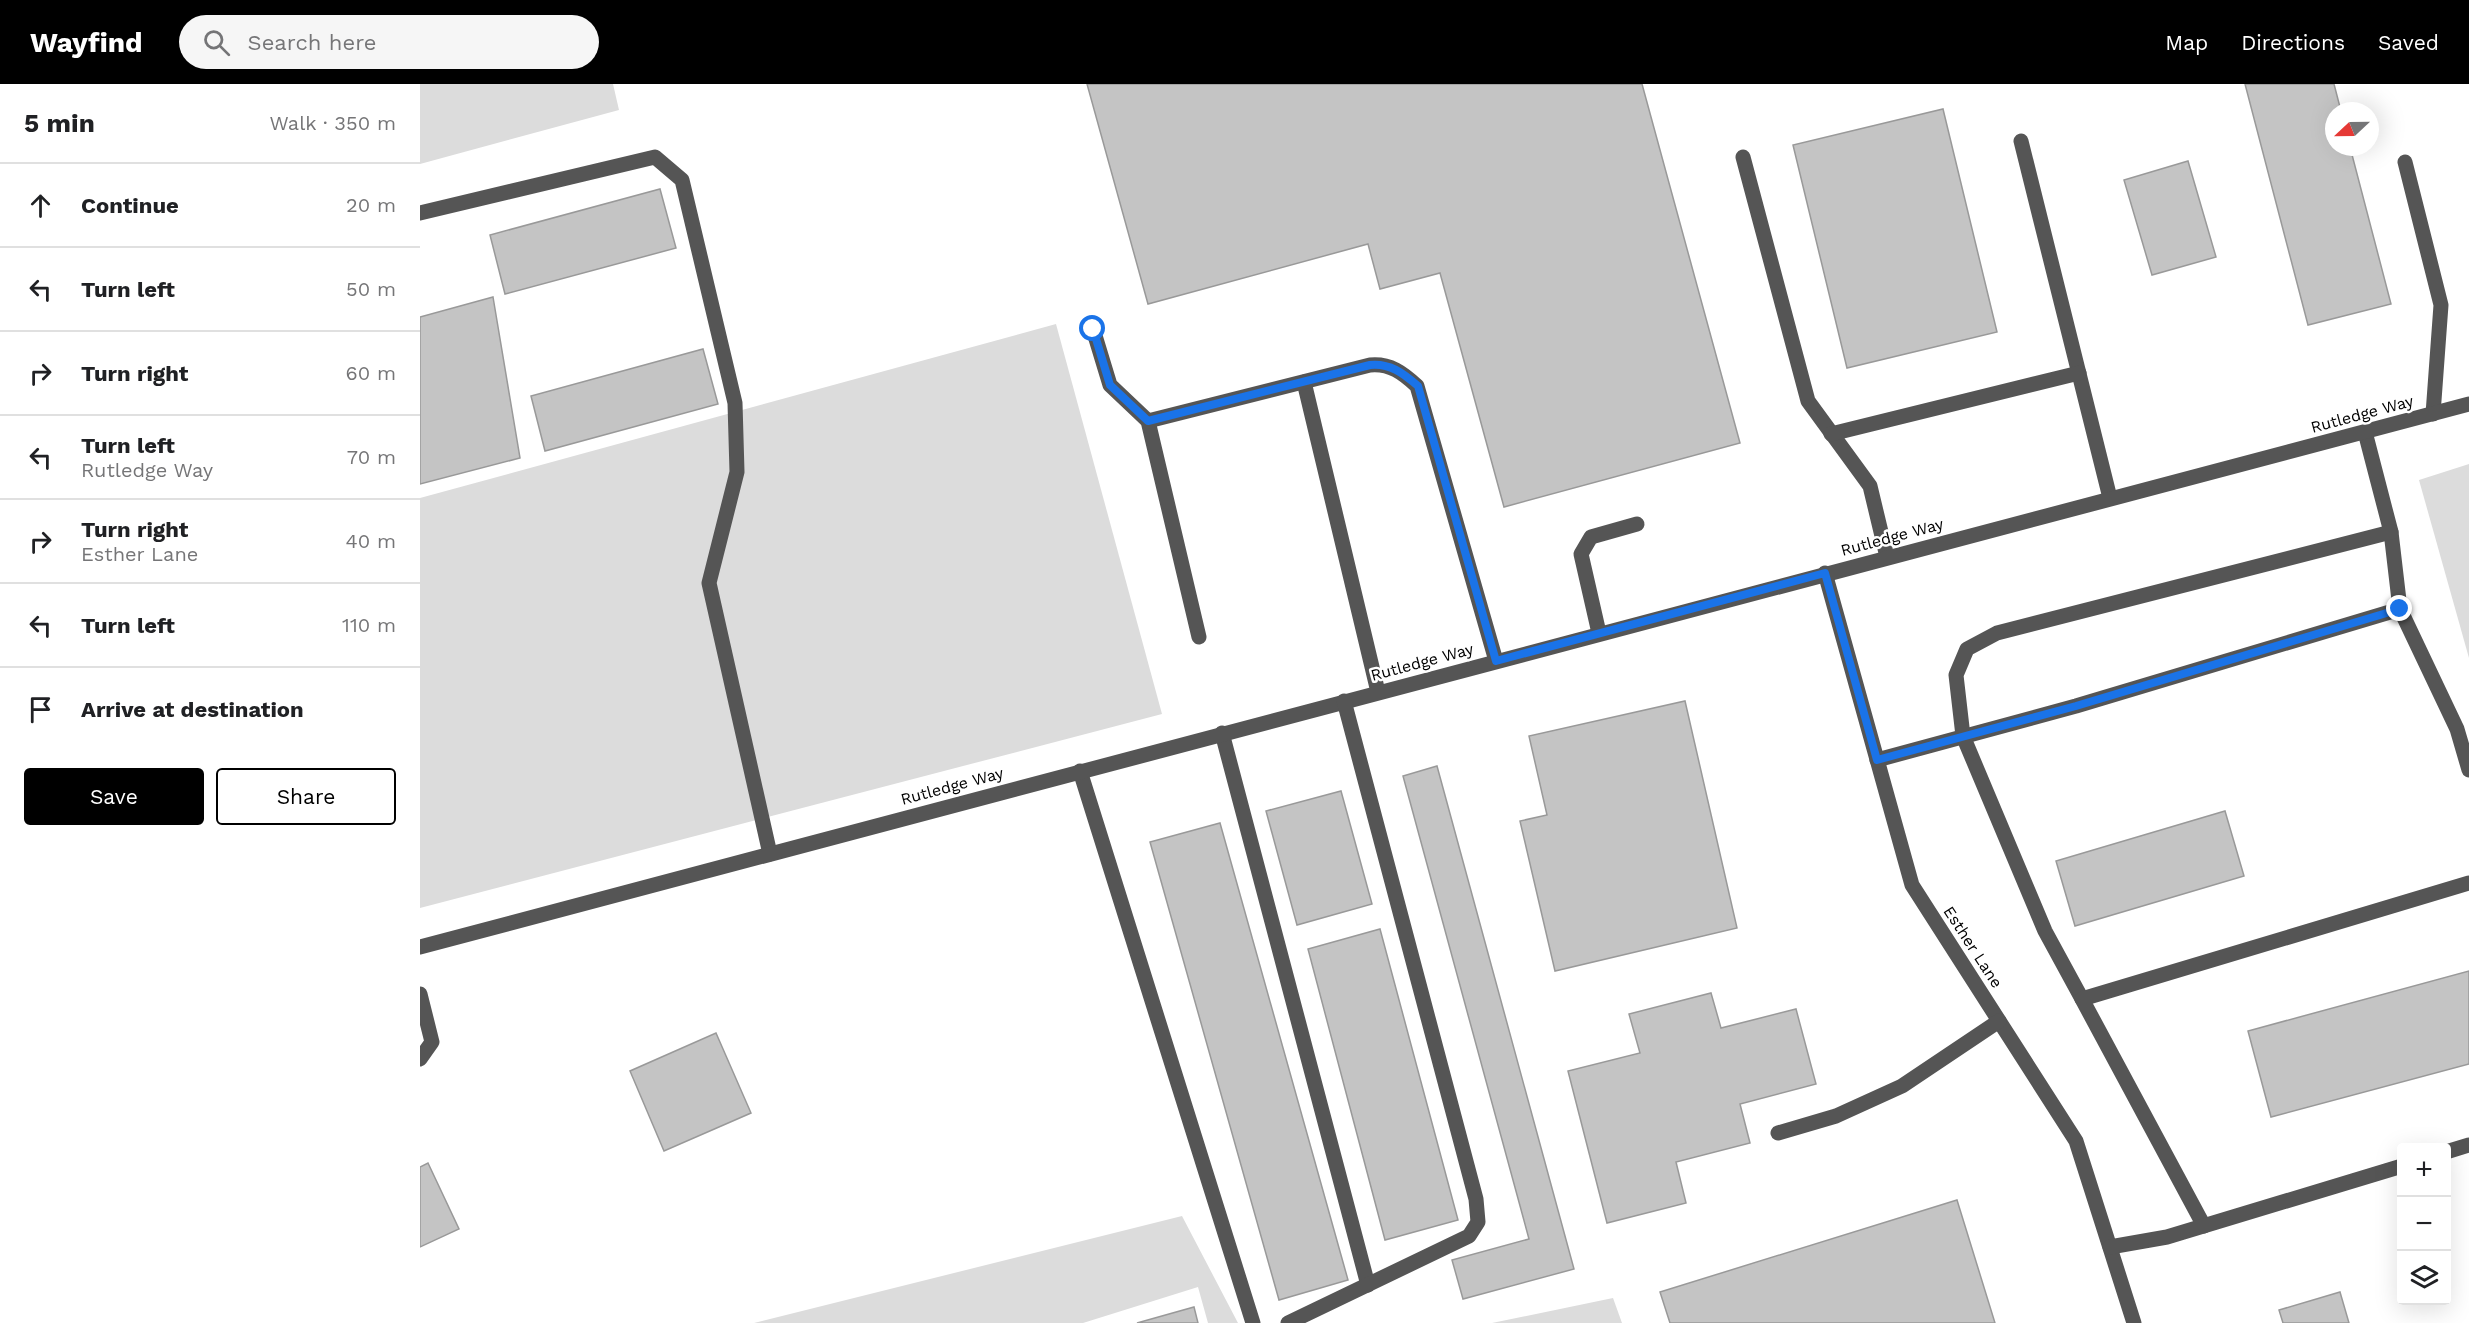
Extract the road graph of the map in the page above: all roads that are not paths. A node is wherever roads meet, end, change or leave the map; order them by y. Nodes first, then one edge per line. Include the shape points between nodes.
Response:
1 (2021, 141) dead end
2 (1743, 157) dead end
3 (2405, 162) dead end
4 (420, 213) edge
5 (1093, 329) dead end
6 (2079, 373) junction
7 (1304, 382) junction
8 (2469, 404) edge
9 (2433, 414) junction
10 (1148, 421) junction
11 (2365, 432) junction
12 (1832, 434) junction
13 (2110, 498) junction
14 (1637, 524) dead end
15 (2391, 532) junction
16 (1887, 557) junction
17 (1825, 573) junction
18 (2400, 609) junction
19 (1599, 633) junction
20 (1199, 637) dead end
21 (1496, 661) junction
22 (1378, 692) junction
23 (1344, 701) junction
24 (1222, 733) junction
25 (1963, 736) junction
26 (1877, 760) junction
27 (2469, 770) edge
28 (1080, 771) junction
29 (770, 854) junction
30 (2469, 883) edge
31 (420, 947) edge
32 (420, 994) edge
33 (2082, 999) junction
34 (1999, 1021) junction
35 (420, 1059) edge
36 (1778, 1133) dead end
37 (2469, 1145) edge
38 (2451, 1150) edge
39 (2397, 1168) edge
40 (2204, 1226) junction
41 (2110, 1247) junction
42 (1368, 1285) junction
43 (1253, 1323) edge
44 (1288, 1323) edge
45 (2134, 1323) edge

1 - 6 street
2 - 12 street via 1808,401
3 - 9 street via 2441,305
4 - 29 street via 655,157 682,180 735,403 737,472 709,583
5 - 10 street via 1110,385
6 - 12 street
6 - 13 street
7 - 10 street
7 - 21 street via 1383,364 1418,386
7 - 22 street
8 - 9 street, Rutledge Way
9 - 11 street, Rutledge Way
10 - 20 street
11 - 13 street, Rutledge Way
11 - 15 street
12 - 16 street via 1870,486
13 - 16 street, Rutledge Way
14 - 19 street via 1591,537 1581,554
15 - 18 street
15 - 25 street via 1997,633 1967,649 1956,675
16 - 17 street, Rutledge Way
17 - 19 street, Rutledge Way
17 - 26 street, Esther Lane
18 - 25 street
18 - 27 street via 2457,729
19 - 21 street, Rutledge Way
21 - 22 street, Rutledge Way
22 - 23 street, Rutledge Way
23 - 24 street, Rutledge Way
23 - 42 street via 1476,1199 1478,1222 1468,1236
24 - 28 street, Rutledge Way
24 - 42 street
25 - 26 street
25 - 33 street via 2045,931
26 - 34 street, Esther Lane via 1912,885
28 - 29 street, Rutledge Way
28 - 43 street
29 - 31 street, Rutledge Way
30 - 33 street
32 - 35 street via 432,1042
33 - 40 street
34 - 36 street via 1902,1086 1836,1116
34 - 41 street, Esther Lane via 2076,1141
37 - 38 street
39 - 40 street
40 - 41 street
41 - 45 street, Esther Lane
42 - 44 street

